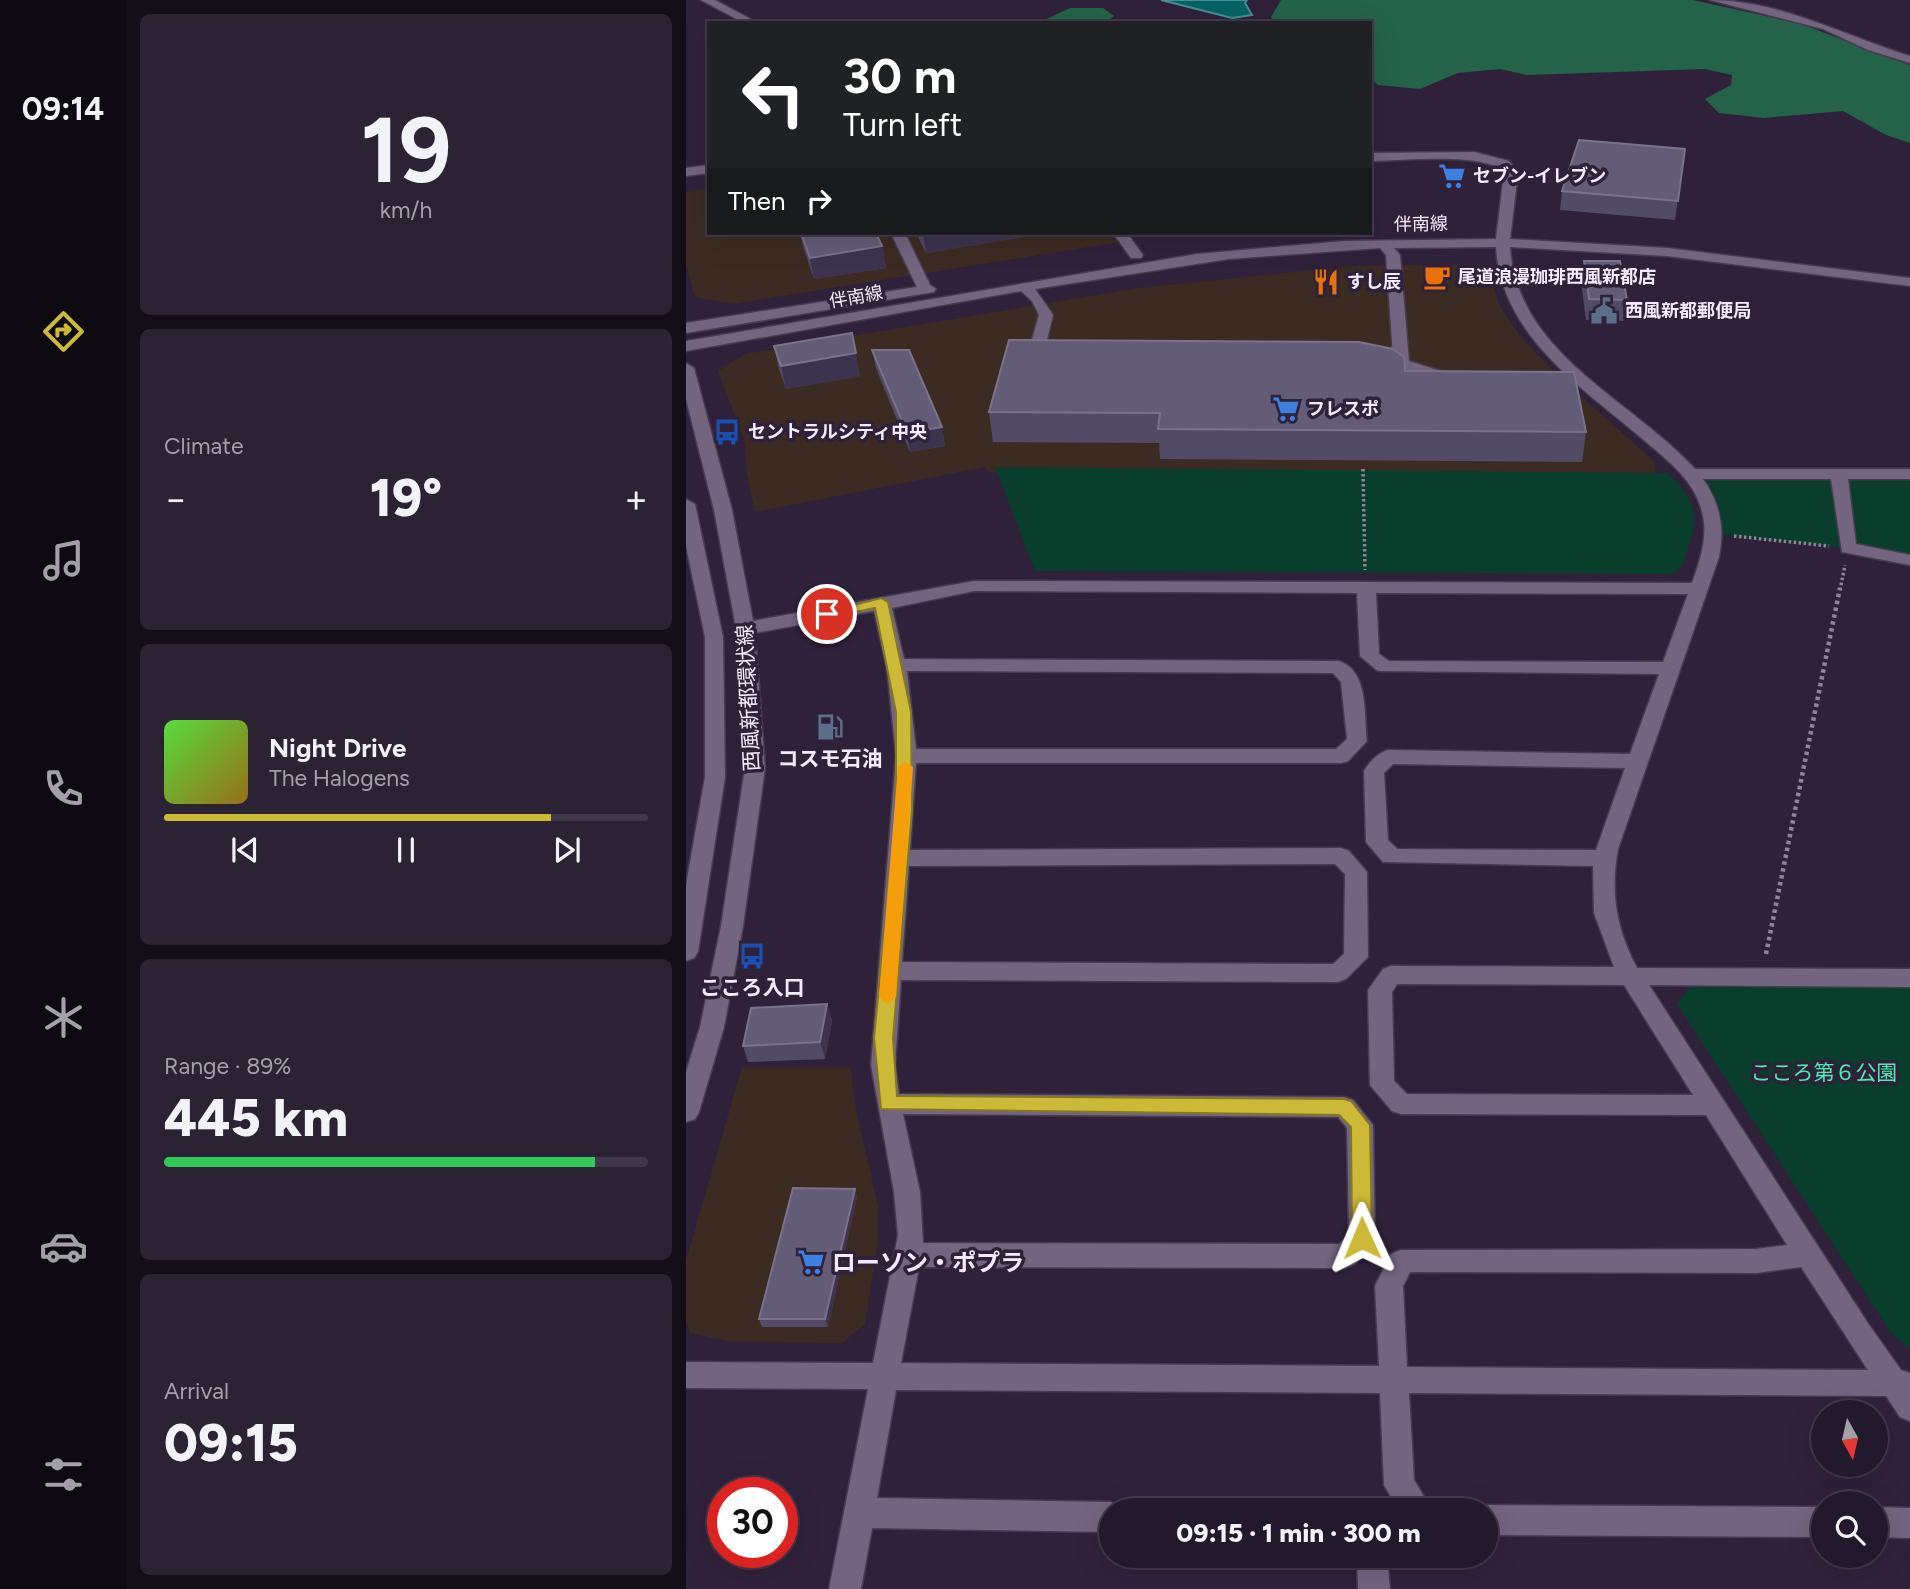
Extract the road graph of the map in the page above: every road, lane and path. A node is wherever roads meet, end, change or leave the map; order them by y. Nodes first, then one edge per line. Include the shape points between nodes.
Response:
1 (706, 0) edge
2 (1715, 0) edge
3 (748, 21) edge
4 (1910, 60) edge
5 (1372, 157) edge
6 (707, 169) edge
7 (686, 172) edge
8 (1372, 231) edge
9 (1581, 231) dead end
10 (899, 235) edge
11 (1121, 235) edge
12 (1308, 235) edge
13 (1501, 236) junction
14 (1723, 242) dead end
15 (1384, 244) junction
16 (1136, 255) junction
17 (1910, 270) edge
18 (1910, 282) edge
19 (1025, 286) junction
20 (925, 289) junction
21 (686, 328) edge
22 (686, 346) edge
23 (1062, 357) edge
24 (1358, 358) edge
25 (1401, 363) junction
26 (686, 368) edge
27 (1572, 368) junction
28 (1548, 374) edge
29 (1457, 376) edge
30 (1363, 469) dead end
31 (1690, 474) junction
32 (1839, 474) junction
33 (1910, 474) edge
34 (686, 504) edge
35 (1714, 534) junction
36 (1848, 548) junction
37 (1910, 560) edge
38 (1366, 588) junction
39 (1699, 589) junction
40 (881, 602) junction
41 (745, 628) junction
42 (896, 665) junction
43 (1671, 668) junction
44 (906, 756) junction
45 (1638, 761) junction
46 (899, 858) junction
47 (1605, 858) junction
48 (686, 952) edge
49 (890, 971) junction
50 (1629, 974) junction
51 (1762, 976) junction
52 (1910, 978) edge
53 (888, 1104) junction
54 (1713, 1105) junction
55 (686, 1112) edge
56 (1809, 1254) junction
57 (909, 1255) junction
58 (686, 1375) edge
59 (886, 1376) junction
60 (1394, 1381) junction
61 (1902, 1383) edge
62 (1910, 1407) edge
63 (1407, 1498) edge
64 (860, 1513) junction
65 (1099, 1517) edge
66 (1498, 1520) edge
67 (1811, 1522) edge
68 (1888, 1522) edge
69 (1910, 1523) edge
70 (1373, 1568) edge
71 (845, 1589) edge
72 (1374, 1589) edge

1 - 3 street
2 - 4 street via 1827,27
5 - 13 street via 1474,156 1504,164 1511,173
6 - 7 street
8 - 13 street, 伴南線
9 - 13 street, 伴南線
10 - 20 street
11 - 16 street
12 - 16 street, 伴南線
13 - 15 street, 伴南線
13 - 18 street, 伴南線 via 1777,261
13 - 27 street via 1509,287 1519,310 1536,334
14 - 17 street
15 - 19 street, 伴南線 via 1258,252
15 - 25 street via 1393,255
16 - 20 street, 伴南線
19 - 22 street, 伴南線
19 - 23 street via 1046,315 1035,357
20 - 21 street, 伴南線
24 - 25 street
25 - 29 street via 1429,376
26 - 41 street, 西風新都環状線 via 723,510
27 - 28 street
27 - 31 street
30 - 38 path
31 - 32 street
31 - 35 street via 1709,505
32 - 33 street
32 - 36 street
34 - 48 street, 西風新都環状線 via 714,636 715,777
35 - 36 path
35 - 39 street
36 - 37 street
36 - 51 path
38 - 39 street
38 - 40 street via 974,586
38 - 43 street via 1370,656 1385,667
39 - 43 street
40 - 41 street
40 - 42 street
41 - 55 street, 西風新都環状線 via 755,768 712,1027
42 - 44 street
42 - 44 street via 1338,667 1351,681 1357,741 1341,756
43 - 45 street
44 - 46 street
45 - 47 street
45 - 47 street via 1388,757 1374,771 1377,842 1391,857
46 - 49 street
46 - 49 street via 1341,856 1356,872 1356,957 1338,973
47 - 50 street via 1601,895 1605,919
49 - 53 street via 883,1065
50 - 51 street
50 - 54 street
50 - 54 street via 1391,975 1380,990 1382,1085 1401,1104
51 - 52 street
53 - 57 street via 910,1200
53 - 57 street via 1344,1107 1360,1125 1362,1238 1345,1256
54 - 56 street
56 - 60 street via 1756,1261 1405,1261 1398,1265 1389,1286
56 - 61 street
57 - 59 street
58 - 59 street
59 - 60 street
59 - 64 street
60 - 61 street
60 - 63 street via 1400,1489
61 - 62 street
64 - 65 street
64 - 71 street
66 - 67 street
68 - 69 street
70 - 72 street

